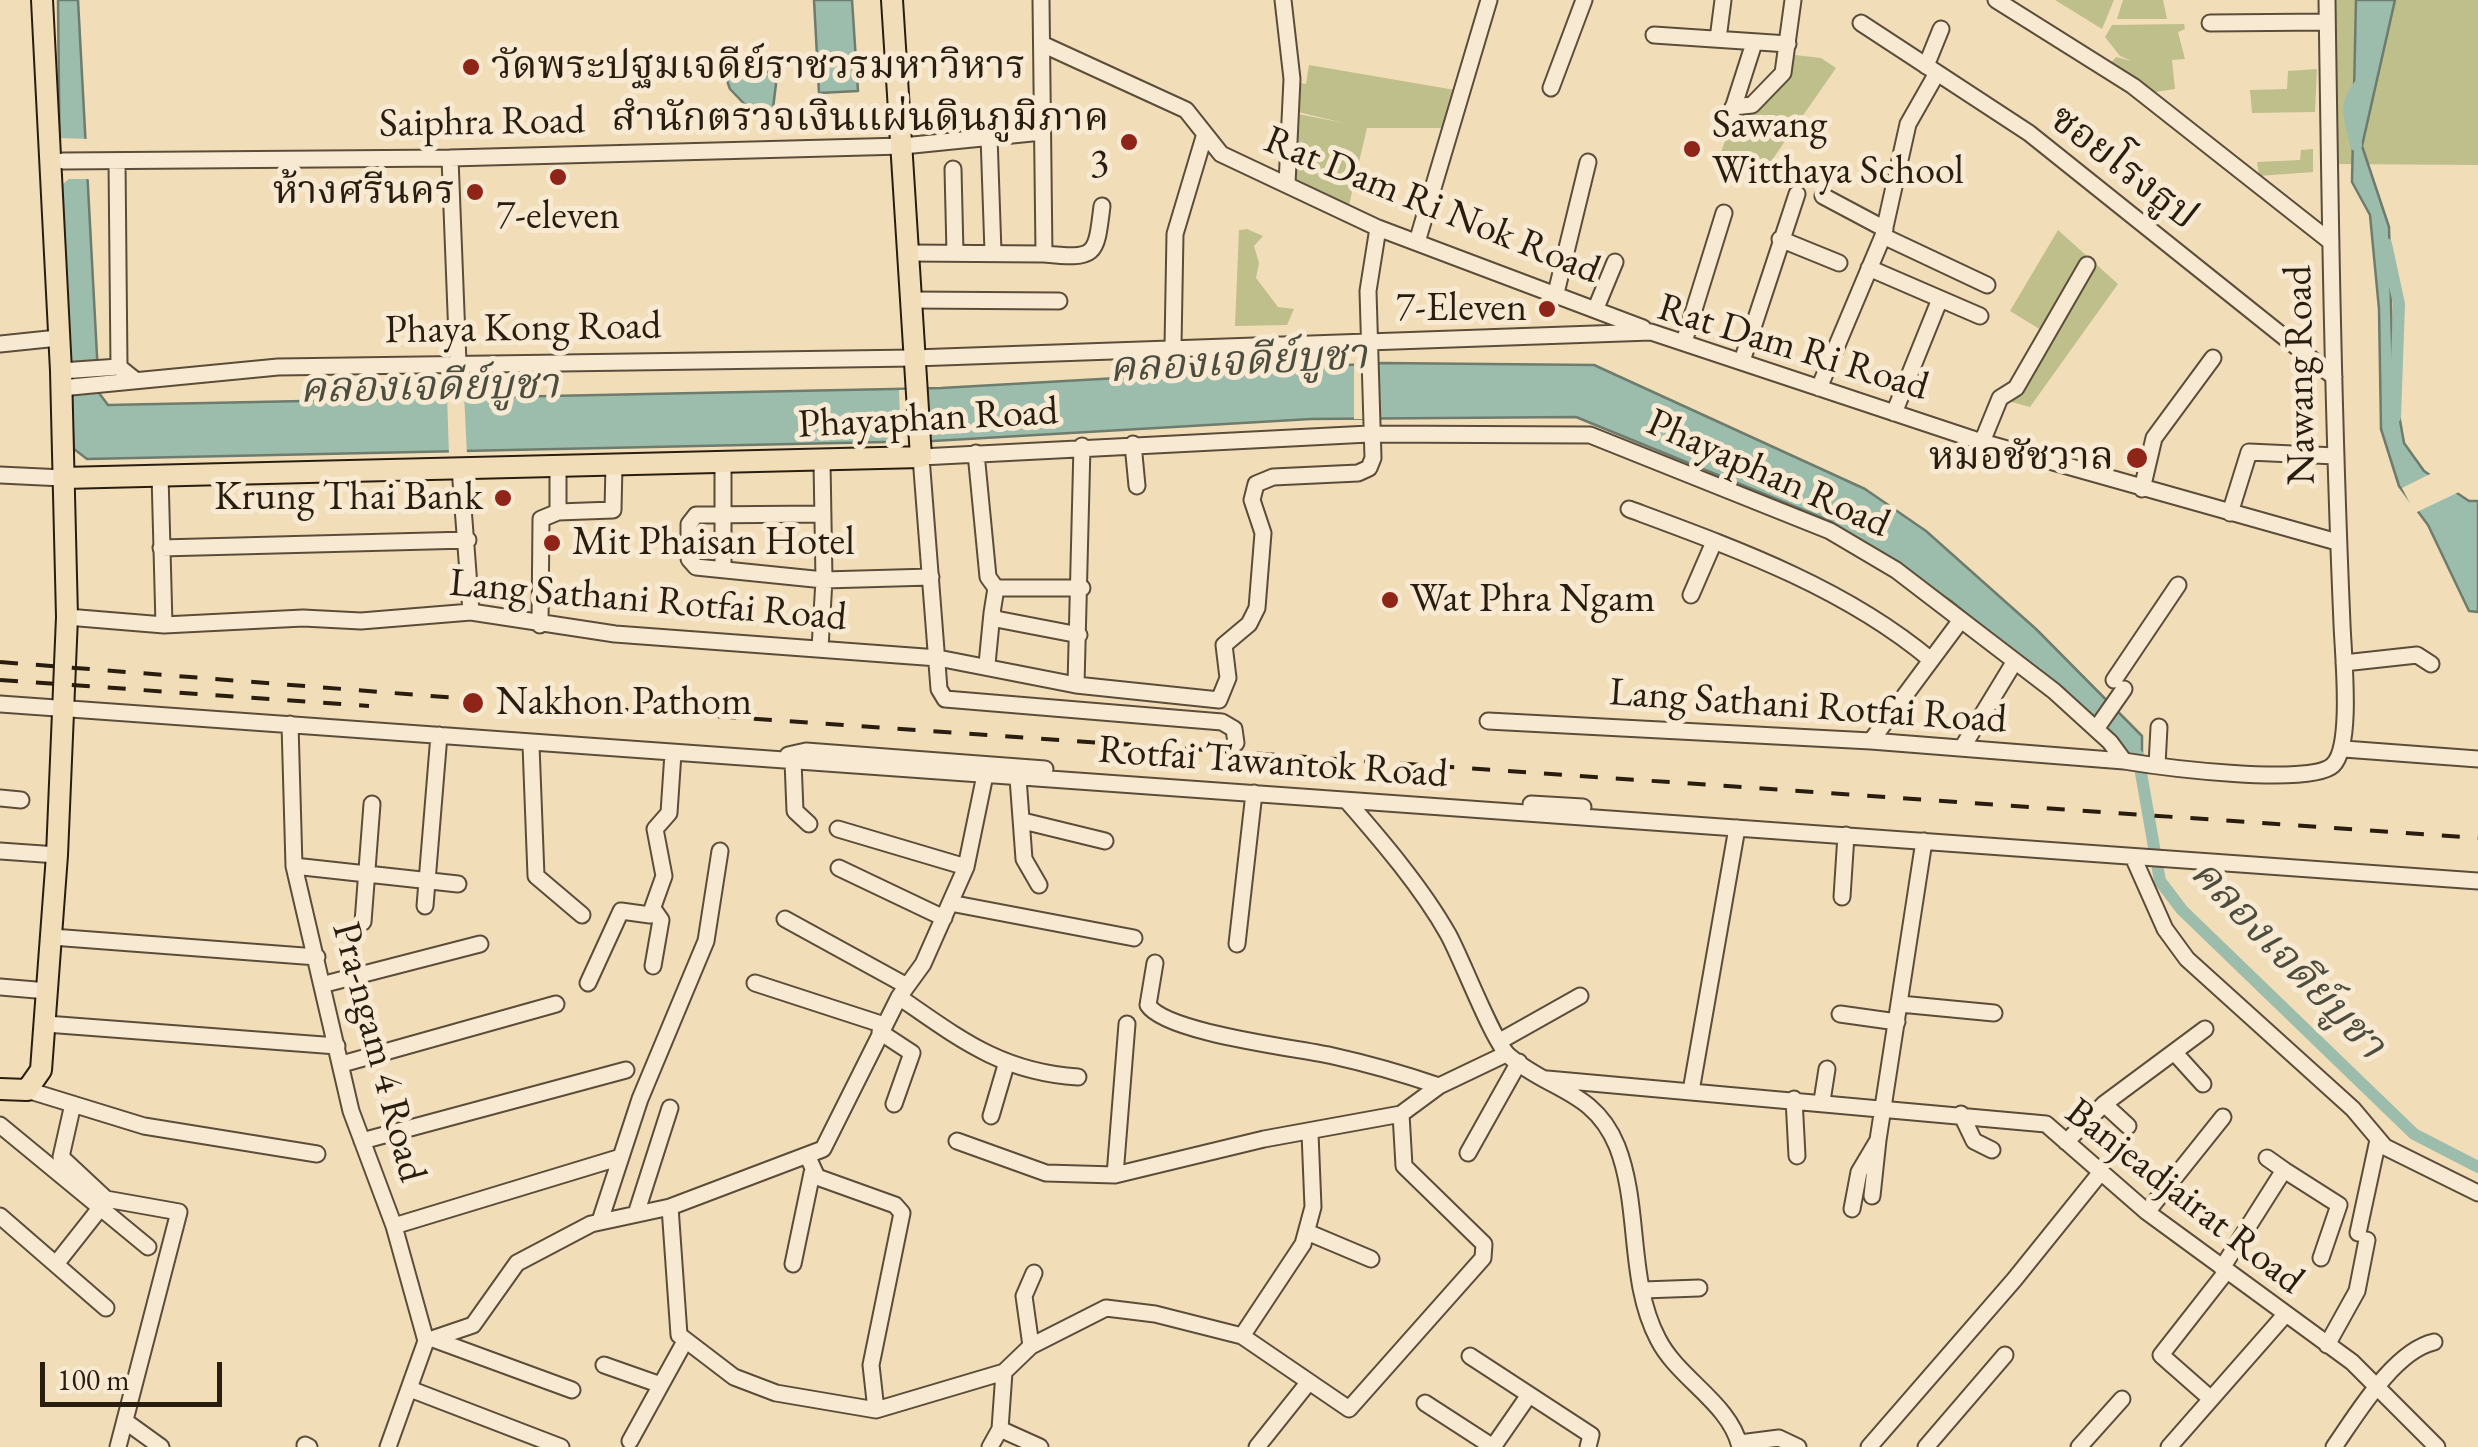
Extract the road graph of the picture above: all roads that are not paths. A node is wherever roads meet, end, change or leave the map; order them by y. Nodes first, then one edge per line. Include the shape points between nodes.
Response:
1 (42, 0) edge
2 (892, 0) edge
3 (1041, 0) edge
4 (1283, 0) edge
5 (1489, 0) edge
6 (1584, 0) edge
7 (1723, 0) edge
8 (1794, 0) edge
9 (1996, 0) edge
10 (2327, 0) edge
11 (2327, 22) junction
12 (1862, 23) dead end
13 (2210, 23) dead end
14 (1941, 29) dead end
15 (1654, 35) dead end
16 (1718, 39) junction
17 (1754, 42) junction
18 (1042, 44) junction
19 (1788, 44) junction
20 (1931, 69) junction
21 (1551, 88) dead end
22 (1733, 107) junction
23 (1728, 124) dead end
24 (1042, 132) junction
25 (988, 136) junction
26 (1204, 137) junction
27 (50, 142) junction
28 (902, 146) junction
29 (450, 158) junction
30 (62, 161) junction
31 (112, 161) junction
32 (1588, 162) dead end
33 (953, 169) dead end
34 (50, 183) junction
35 (1287, 184) junction
36 (1798, 194) dead end
37 (1823, 196) dead end
38 (1102, 206) dead end
39 (1724, 212) dead end
40 (1378, 228) junction
41 (1884, 232) junction
42 (1780, 239) junction
43 (1417, 242) junction
44 (2331, 242) junction
45 (955, 252) junction
46 (992, 252) junction
47 (908, 253) junction
48 (1044, 254) junction
49 (1616, 262) dead end
50 (1839, 262) dead end
51 (2087, 265) dead end
52 (1869, 268) junction
53 (1988, 284) dead end
54 (1556, 294) junction
55 (1940, 298) junction
56 (911, 300) junction
57 (1573, 300) junction
58 (1059, 301) dead end
59 (1596, 308) junction
60 (1980, 316) dead end
61 (1651, 332) junction
62 (1574, 333) junction
63 (58, 338) junction
64 (1368, 339) junction
65 (1684, 342) junction
66 (0, 344) edge
67 (1174, 346) junction
68 (914, 358) junction
69 (2213, 358) dead end
70 (1742, 361) junction
71 (458, 364) junction
72 (114, 372) junction
73 (2334, 377) junction
74 (68, 379) junction
75 (1819, 388) junction
76 (458, 389) dead end
77 (1894, 414) junction
78 (1370, 434) junction
79 (1982, 442) junction
80 (1133, 444) junction
81 (1082, 446) junction
82 (921, 452) junction
83 (976, 453) junction
84 (2336, 456) junction
85 (723, 461) junction
86 (822, 462) junction
87 (614, 465) junction
88 (558, 466) junction
89 (460, 468) junction
90 (0, 474) edge
91 (160, 474) junction
92 (63, 478) junction
93 (1137, 486) dead end
94 (2142, 489) junction
95 (1629, 509) dead end
96 (558, 512) junction
97 (2230, 513) junction
98 (723, 514) junction
99 (823, 514) junction
100 (468, 540) junction
101 (1714, 542) junction
102 (2337, 542) junction
103 (162, 548) junction
104 (723, 568) junction
105 (931, 577) junction
106 (824, 580) junction
107 (2178, 585) dead end
108 (996, 588) junction
109 (1082, 588) junction
110 (1691, 595) dead end
111 (471, 612) junction
112 (992, 613) junction
113 (68, 616) junction
114 (1962, 620) junction
115 (540, 624) junction
116 (164, 625) junction
117 (1079, 635) junction
118 (820, 648) junction
119 (938, 658) junction
120 (1931, 660) junction
121 (2015, 661) junction
122 (2344, 663) junction
123 (986, 664) junction
124 (2431, 664) dead end
125 (1076, 685) junction
126 (0, 704) edge
127 (64, 709) junction
128 (1488, 720) dead end
129 (290, 724) junction
130 (2099, 726) junction
131 (2159, 727) dead end
132 (439, 735) junction
133 (1871, 740) junction
134 (1236, 743) dead end
135 (532, 745) junction
136 (1962, 748) junction
137 (2344, 749) junction
138 (673, 753) junction
139 (766, 758) junction
140 (2478, 760) edge
141 (793, 761) junction
142 (2126, 762) junction
143 (2154, 765) junction
144 (985, 776) junction
145 (1018, 778) junction
146 (1254, 794) junction
147 (0, 798) edge
148 (21, 800) dead end
149 (1347, 800) junction
150 (372, 804) dead end
151 (1023, 821) junction
152 (809, 824) dead end
153 (1716, 826) junction
154 (1737, 828) junction
155 (838, 829) dead end
156 (1846, 836) junction
157 (1106, 841) dead end
158 (1924, 841) junction
159 (720, 851) dead end
160 (0, 852) edge
161 (57, 855) junction
162 (2148, 858) junction
163 (294, 866) junction
164 (966, 867) junction
165 (839, 868) dead end
166 (364, 873) junction
167 (429, 880) junction
168 (2478, 880) edge
169 (458, 884) dead end
170 (1039, 885) dead end
171 (1842, 897) dead end
172 (425, 906) dead end
173 (654, 910) junction
174 (947, 911) junction
175 (582, 914) dead end
176 (785, 919) dead end
177 (362, 922) dead end
178 (52, 938) junction
179 (1134, 938) dead end
180 (480, 944) dead end
181 (1237, 944) dead end
182 (318, 958) junction
183 (1155, 963) dead end
184 (653, 966) dead end
185 (588, 983) dead end
186 (755, 983) dead end
187 (325, 984) junction
188 (0, 987) edge
189 (48, 991) junction
190 (903, 992) junction
191 (1580, 996) dead end
192 (556, 1004) dead end
193 (1900, 1004) junction
194 (1994, 1013) dead end
195 (1840, 1014) dead end
196 (1897, 1022) junction
197 (46, 1024) junction
198 (1126, 1024) dead end
199 (882, 1028) junction
200 (2205, 1029) dead end
201 (336, 1046) junction
202 (1508, 1052) junction
203 (2174, 1052) junction
204 (342, 1064) junction
205 (1006, 1065) junction
206 (1827, 1069) dead end
207 (626, 1070) dead end
208 (1078, 1076) dead end
209 (1547, 1079) junction
210 (2203, 1084) dead end
211 (1439, 1086) junction
212 (0, 1089) edge
213 (27, 1090) junction
214 (1692, 1091) junction
215 (1794, 1099) junction
216 (1822, 1102) junction
217 (73, 1104) junction
218 (894, 1104) dead end
219 (2104, 1104) junction
220 (1884, 1106) junction
221 (670, 1108) dead end
222 (1401, 1114) junction
223 (1960, 1114) junction
224 (991, 1116) dead end
225 (2223, 1116) dead end
226 (0, 1125) edge
227 (2128, 1126) dead end
228 (1310, 1133) junction
229 (1878, 1140) junction
230 (2378, 1140) junction
231 (362, 1141) junction
232 (957, 1141) dead end
233 (2066, 1142) junction
234 (1992, 1150) dead end
235 (1468, 1152) dead end
236 (317, 1154) dead end
237 (807, 1155) junction
238 (1797, 1156) dead end
239 (621, 1158) junction
240 (2268, 1158) dead end
241 (2284, 1170) junction
242 (2101, 1172) junction
243 (812, 1173) junction
244 (1115, 1175) junction
245 (2478, 1194) edge
246 (1872, 1196) dead end
247 (101, 1207) junction
248 (670, 1207) junction
249 (1852, 1209) dead end
250 (2148, 1212) junction
251 (636, 1214) junction
252 (0, 1216) edge
253 (600, 1221) junction
254 (394, 1226) junction
255 (1307, 1232) junction
256 (148, 1247) dead end
257 (2321, 1258) dead end
258 (1371, 1259) dead end
259 (56, 1264) junction
260 (793, 1264) dead end
261 (2224, 1270) junction
262 (1034, 1273) dead end
263 (1699, 1288) dead end
264 (1643, 1290) junction
265 (106, 1308) dead end
266 (2284, 1316) junction
267 (1242, 1336) junction
268 (430, 1340) junction
269 (2434, 1342) dead end
270 (684, 1343) junction
271 (1031, 1346) junction
272 (2326, 1346) junction
273 (2005, 1355) dead end
274 (1470, 1356) dead end
275 (604, 1366) dead end
276 (1004, 1372) junction
277 (658, 1384) junction
278 (1308, 1384) junction
279 (2377, 1385) junction
280 (410, 1389) junction
281 (572, 1390) dead end
282 (1529, 1394) junction
283 (2122, 1399) dead end
284 (2211, 1399) junction
285 (1425, 1403) dead end
286 (876, 1410) junction
287 (124, 1422) junction
288 (1000, 1429) junction
289 (390, 1440) edge
290 (630, 1441) dead end
291 (1740, 1445) edge
292 (2432, 1445) edge
293 (118, 1447) edge
294 (161, 1447) edge
295 (408, 1447) edge
296 (561, 1447) edge
297 (990, 1447) edge
298 (1040, 1447) edge
299 (1256, 1447) edge
300 (1588, 1447) edge
301 (1798, 1447) edge
302 (1869, 1447) edge
303 (1926, 1447) edge
304 (2078, 1447) edge
305 (2168, 1447) edge
306 (2334, 1447) edge

1 - 27 main road
2 - 28 main road
3 - 18 street
4 - 35 street via 1292,78
5 - 43 street
6 - 21 street
7 - 16 street
8 - 19 street
9 - 44 street via 2133,86
10 - 11 street, Nawang Road
11 - 13 street
11 - 44 street, Nawang Road
12 - 20 street, ซอยโรงธูป
14 - 20 street
15 - 16 street
16 - 17 street
17 - 19 street
17 - 22 street
18 - 24 street
18 - 26 street, Rat Dam Ri Nok Road via 1186,110
19 - 22 street via 1783,73 1752,105
20 - 41 street via 1908,124
20 - 73 street, ซอยโรงธูป via 2029,134
22 - 23 street
24 - 25 street, Saiphra Road
24 - 48 street
25 - 28 street, Saiphra Road
25 - 46 street
26 - 35 street, Rat Dam Ri Nok Road via 1221,154
26 - 67 street via 1175,234
27 - 30 street
27 - 34 main road
28 - 29 street, Saiphra Road
28 - 47 main road
29 - 31 street, Saiphra Road
29 - 71 street
30 - 31 street, Saiphra Road
30 - 34 street
31 - 72 street
32 - 54 street
33 - 45 street
34 - 63 main road
35 - 40 street, Rat Dam Ri Nok Road
36 - 42 street
37 - 41 street
38 - 48 street via 1092,254
39 - 65 street
40 - 43 street, Rat Dam Ri Nok Road
40 - 64 street
41 - 52 street
41 - 53 street
42 - 50 street
42 - 70 street
43 - 54 street, Rat Dam Ri Nok Road
44 - 73 street, Nawang Road
45 - 46 street
45 - 47 street
46 - 48 street
47 - 56 main road
49 - 59 street
51 - 79 street via 2016,388 2000,398
52 - 55 street
52 - 75 street
54 - 57 street, Rat Dam Ri Nok Road
55 - 60 street
55 - 77 street
56 - 58 street
56 - 68 main road
57 - 59 street, Rat Dam Ri Nok Road
57 - 62 street
59 - 61 street, Rat Dam Ri Nok Road
61 - 62 street, Rat Dam Ri Road
61 - 65 street, Rat Dam Ri Road
62 - 64 street, Rat Dam Ri Road
63 - 66 street
63 - 74 main road
64 - 67 street, Rat Dam Ri Road
64 - 78 street
65 - 70 street, Rat Dam Ri Road
67 - 68 street, Rat Dam Ri Road
68 - 71 street, Phaya Kong Road
68 - 82 main road
69 - 94 street via 2154,438
70 - 75 street, Rat Dam Ri Road
71 - 72 street, Phaya Kong Road via 278,367 134,379
71 - 76 street
72 - 74 street
73 - 84 street, Nawang Road
74 - 92 main road
75 - 77 street, Rat Dam Ri Road
77 - 79 street, Rat Dam Ri Road
78 - 80 street, Phayaphan Road
78 - 114 street, Phayaphan Road via 1590,435 1830,531
78 - 125 street, Lang Sathani Rotfai Road via 1369,468 1256,484 1252,500 1263,533 1257,608 1224,645 1228,678 1220,700
79 - 94 street, Rat Dam Ri Road
80 - 81 street, Phayaphan Road
80 - 93 street
81 - 83 street, Phayaphan Road
81 - 109 street
82 - 83 street, Phayaphan Road
82 - 86 main road, Phayaphan Road
82 - 105 street
83 - 108 street via 988,577
84 - 97 street via 2249,452
84 - 102 street, Nawang Road
85 - 86 main road, Phayaphan Road
85 - 87 main road, Phayaphan Road
85 - 98 street
86 - 99 street
87 - 88 main road, Phayaphan Road
87 - 96 street via 613,510
88 - 89 main road, Phayaphan Road
88 - 96 street
89 - 91 main road, Phayaphan Road
89 - 100 street
90 - 92 street
91 - 92 main road, Phayaphan Road
91 - 103 street
92 - 113 main road
94 - 97 street, Rat Dam Ri Road
95 - 101 street
96 - 115 street via 541,520
97 - 102 street, Rat Dam Ri Road
98 - 99 street
98 - 104 street
98 - 104 street via 696,515 689,524 692,564
99 - 106 street
100 - 103 street
100 - 111 street
101 - 110 street
101 - 120 street via 1864,611
102 - 122 street, Nawang Road
103 - 116 street
104 - 106 street
105 - 106 street
105 - 119 street
106 - 118 street
107 - 130 street
108 - 109 street
108 - 112 street
109 - 117 street
111 - 115 street, Lang Sathani Rotfai Road
111 - 116 street, Lang Sathani Rotfai Road
112 - 117 street
112 - 123 street
113 - 116 street, Lang Sathani Rotfai Road
113 - 127 main road
114 - 120 street
114 - 121 street, Phayaphan Road
115 - 118 street, Lang Sathani Rotfai Road
117 - 125 street
118 - 119 street, Lang Sathani Rotfai Road
119 - 123 street, Lang Sathani Rotfai Road
119 - 134 street via 939,689 952,701 1222,722 1234,729
120 - 133 street
121 - 130 street, Phayaphan Road
121 - 136 street
122 - 124 street via 2417,655
122 - 137 street, Nawang Road
123 - 125 street, Lang Sathani Rotfai Road
126 - 127 street, Rotfai Tawantok Road
127 - 129 street, Rotfai Tawantok Road
127 - 161 main road
128 - 133 street, Lang Sathani Rotfai Road
129 - 132 street, Rotfai Tawantok Road
129 - 163 street, Pra-ngam 4 Road
130 - 142 street, Phayaphan Road
131 - 143 street
132 - 135 street, Rotfai Tawantok Road
132 - 167 street
133 - 136 street, Lang Sathani Rotfai Road
135 - 138 street, Rotfai Tawantok Road
135 - 175 street via 536,876
136 - 142 street, Lang Sathani Rotfai Road
137 - 140 street
137 - 143 street via 2336,763 2312,776
138 - 139 street, Rotfai Tawantok Road
138 - 173 street via 669,813 655,829 664,876
139 - 141 street, Rotfai Tawantok Road
139 - 153 street via 806,751 1235,779 1649,813
141 - 144 street, Rotfai Tawantok Road
141 - 152 street via 795,811
142 - 143 street
144 - 145 street, Rotfai Tawantok Road
144 - 164 street
145 - 146 street, Rotfai Tawantok Road
145 - 151 street
146 - 149 street, Rotfai Tawantok Road
146 - 181 street
147 - 148 street
149 - 153 street, Rotfai Tawantok Road
149 - 202 street via 1446,930
150 - 166 street
151 - 157 street
151 - 170 street via 1024,860
153 - 154 street, Rotfai Tawantok Road
154 - 156 street, Rotfai Tawantok Road
154 - 214 street
155 - 164 street
156 - 158 street, Rotfai Tawantok Road
156 - 171 street
158 - 162 street, Rotfai Tawantok Road
158 - 193 street
159 - 239 street via 706,941
160 - 161 street
161 - 178 main road
162 - 168 street, Rotfai Tawantok Road
162 - 230 street via 2165,929 2187,959 2353,1109
163 - 166 street
163 - 182 street, Pra-ngam 4 Road
164 - 174 street
165 - 174 street
166 - 167 street
166 - 177 street
167 - 169 street
167 - 172 street
173 - 184 street via 661,920
173 - 185 street via 621,911
174 - 179 street
174 - 190 street
176 - 190 street
178 - 182 street
178 - 189 main road
180 - 187 street
182 - 187 street, Pra-ngam 4 Road
183 - 211 street via 1148,1005 1190,1028 1337,1057
186 - 199 street
187 - 201 street, Pra-ngam 4 Road
188 - 189 street
189 - 197 main road
190 - 199 street
190 - 205 street
191 - 202 street
192 - 204 street
193 - 194 street
193 - 196 street
195 - 196 street
196 - 220 street
197 - 201 street
197 - 213 main road via 38,1079
198 - 244 street
199 - 218 street via 912,1053
199 - 237 street via 826,1145
200 - 203 street
201 - 204 street, Pra-ngam 4 Road
202 - 209 street
202 - 211 street
202 - 235 street
203 - 210 street
203 - 219 street
204 - 231 street, Pra-ngam 4 Road
205 - 208 street
205 - 224 street
206 - 216 street
207 - 231 street
209 - 214 street, Banjeadjairat Road
209 - 264 street via 1588,1102 1617,1147
211 - 222 street
212 - 213 main road
213 - 217 street
214 - 215 street, Banjeadjairat Road
215 - 216 street, Banjeadjairat Road
215 - 238 street
216 - 220 street, Banjeadjairat Road
217 - 236 street via 144,1126
217 - 287 street via 60,1156 106,1199 179,1212
219 - 227 street
219 - 233 street
220 - 223 street, Banjeadjairat Road
220 - 229 street
221 - 251 street
222 - 228 street
222 - 278 street via 1404,1166 1484,1244 1483,1258 1358,1403 1349,1409 1338,1405
223 - 233 street, Banjeadjairat Road via 2042,1123
223 - 234 street via 1974,1141
225 - 250 street
226 - 247 street
228 - 244 street
228 - 255 street via 1313,1207
229 - 246 street
229 - 249 street via 1860,1172
230 - 245 street
230 - 272 street via 2357,1291
231 - 254 street, Pra-ngam 4 Road
232 - 244 street via 1046,1173
233 - 242 street, Banjeadjairat Road
237 - 243 street
237 - 248 street
239 - 253 street
239 - 254 street
240 - 241 street
241 - 257 street via 2339,1204
241 - 261 street
242 - 250 street, Banjeadjairat Road
242 - 302 street
243 - 260 street
243 - 286 street via 902,1212 872,1365
247 - 256 street
247 - 259 street
248 - 251 street
248 - 270 street via 674,1313
250 - 261 street, Banjeadjairat Road
251 - 253 street
252 - 259 street
253 - 268 street via 528,1255 473,1325
254 - 268 street, Pra-ngam 4 Road
255 - 258 street
255 - 267 street
259 - 265 street
261 - 266 street, Banjeadjairat Road
261 - 284 street via 2162,1354
262 - 271 street via 1024,1296
263 - 264 street
264 - 291 street via 1659,1342 1719,1410
266 - 272 street, Banjeadjairat Road
266 - 284 street
267 - 271 street via 1106,1308
267 - 278 street
268 - 280 street
268 - 281 street
269 - 279 street
270 - 277 street
270 - 286 street via 734,1378 776,1393
271 - 276 street
272 - 279 street, Banjeadjairat Road
273 - 303 street via 1950,1430
274 - 282 street
275 - 277 street
276 - 286 street
276 - 288 street
277 - 290 street
278 - 299 street
279 - 292 street, Banjeadjairat Road
279 - 306 street
280 - 289 street
280 - 296 street
282 - 285 street via 1492,1447
282 - 300 street via 1591,1434
283 - 304 street
284 - 305 street
287 - 293 street
287 - 294 street
288 - 297 street
288 - 298 street
289 - 295 street
291 - 301 street via 1779,1438

